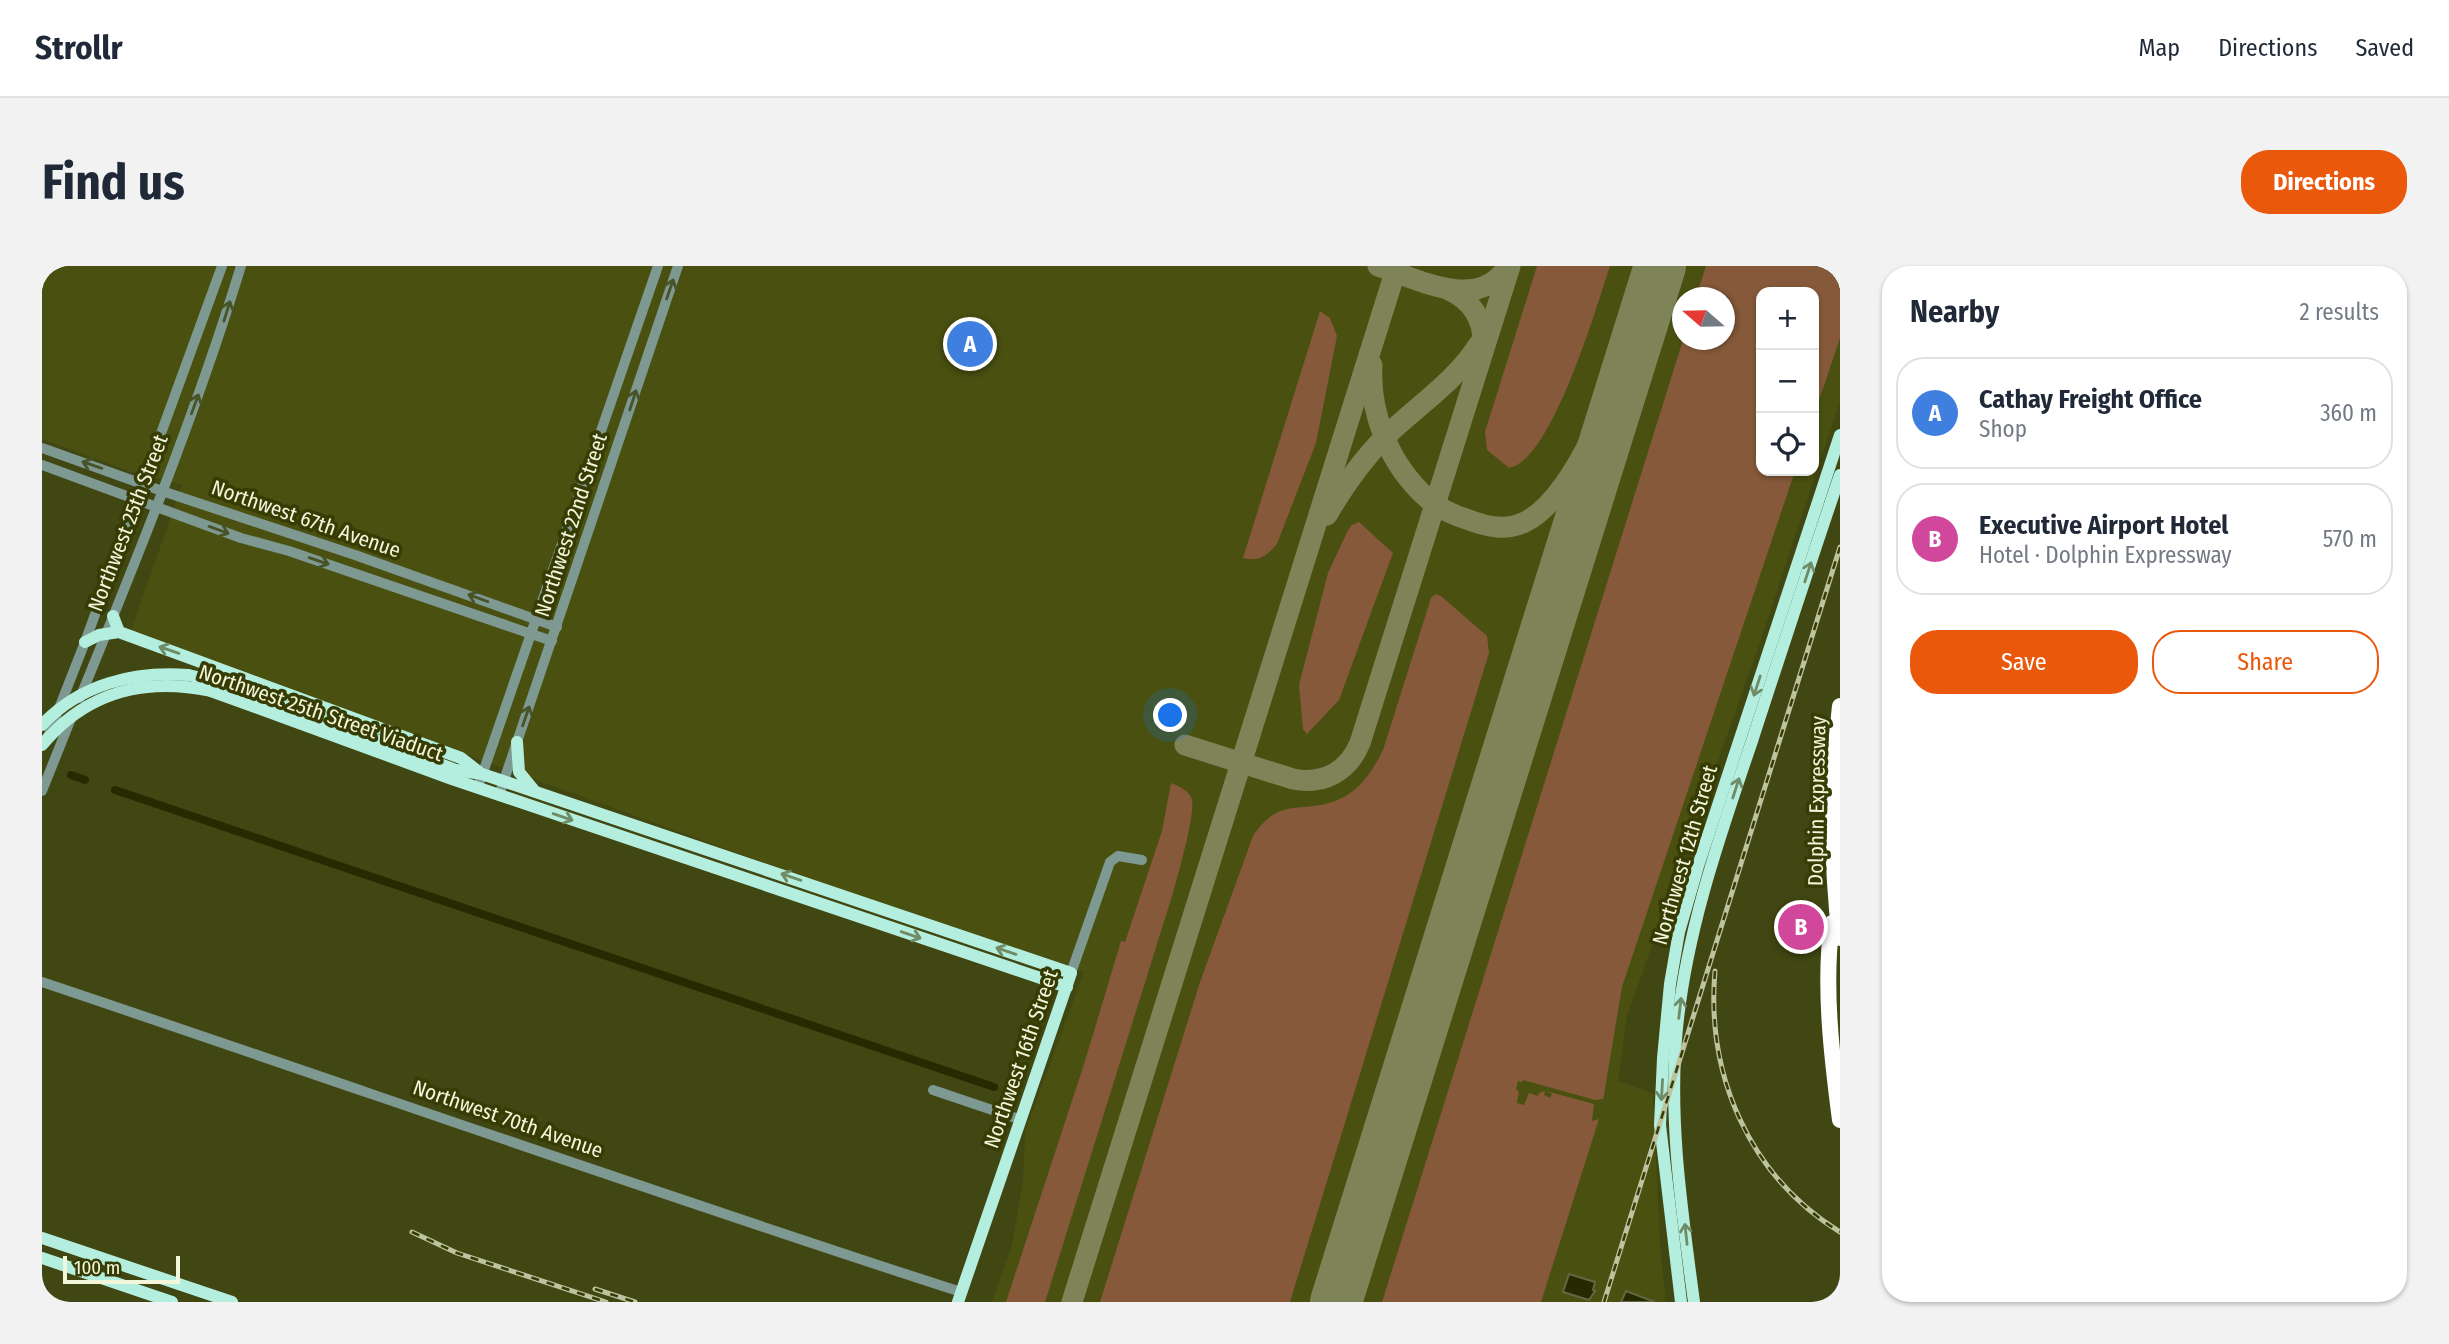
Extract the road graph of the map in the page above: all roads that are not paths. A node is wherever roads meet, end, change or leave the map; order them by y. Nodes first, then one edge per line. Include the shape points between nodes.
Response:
1 (222, 266) edge
2 (241, 266) edge
3 (658, 266) edge
4 (678, 266) edge
5 (1840, 435) edge
6 (42, 448) edge
7 (42, 465) edge
8 (1840, 475) edge
9 (143, 483) junction
10 (162, 491) junction
11 (137, 500) junction
12 (155, 508) junction
13 (113, 615) joint
14 (535, 619) junction
15 (557, 628) junction
16 (113, 632) junction
17 (530, 634) junction
18 (552, 641) junction
19 (85, 642) junction
20 (1840, 706) edge
21 (42, 725) edge
22 (517, 742) junction
23 (43, 746) edge
24 (60, 746) junction
25 (482, 774) junction
26 (503, 781) junction
27 (478, 787) junction
28 (42, 792) edge
29 (536, 792) junction
30 (499, 795) junction
31 (1142, 860) dead end
32 (1836, 904) junction
33 (1840, 938) edge
34 (1071, 973) junction
35 (42, 982) edge
36 (1067, 987) junction
37 (933, 1090) dead end
38 (1019, 1119) junction
39 (1840, 1120) edge
40 (46, 1242) edge
41 (42, 1258) edge
42 (134, 1269) junction
43 (107, 1280) junction
44 (960, 1297) edge
45 (172, 1302) edge
46 (232, 1302) edge
47 (1681, 1302) edge
48 (1694, 1302) edge

1 - 9 street, Northwest 25th Street
10 -> 2 street, Northwest 25th Street
3 - 14 street, Northwest 22nd Street
15 -> 4 street, Northwest 22nd Street
5 -> 47 main road, Northwest 12th Street via 1679,932 1660,1125
9 -> 6 street, Northwest 67th Avenue
7 - 11 street, Northwest 67th Avenue
48 -> 8 main road, Northwest 12th Street via 1674,1099 1684,977 1710,867
9 - 10 street, Northwest 67th Avenue
9 - 11 street, Northwest 25th Street
10 - 12 street, Northwest 25th Street
14 -> 10 street, Northwest 67th Avenue
11 - 12 street, Northwest 67th Avenue
11 - 19 street, Northwest 25th Street
12 - 13 street, Northwest 25th Street
12 -> 17 street, Northwest 67th Avenue
13 - 16 main road
14 - 15 street, Northwest 67th Avenue
14 - 17 street, Northwest 22nd Street
15 - 18 street, Northwest 22nd Street
16 - 19 main road
16 - 24 street, Northwest 25th Street
25 -> 16 main road via 461,758
17 - 18 street, Northwest 67th Avenue
17 - 25 street, Northwest 22nd Street
22 -> 18 street, Northwest 22nd Street
19 - 23 street, Northwest 25th Street
20 - 32 highway, Dolphin Expressway via 1834,776
21 - 25 main road, Northwest 25th Street Viaduct, bridge via 69,702 110,681 136,675 188,675 234,687 456,770
22 - 26 street, Northwest 22nd Street
22 - 29 main road via 519,772
23 - 24 street
23 - 27 main road, Northwest 25th Street Viaduct, bridge via 55,729 102,698 129,689 184,685
24 - 28 street, Northwest 25th Street
25 - 26 main road
25 - 27 street, Northwest 22nd Street
26 - 29 main road
26 - 30 street, Northwest 22nd Street
27 - 30 main road
34 -> 29 main road
30 -> 36 main road
31 - 34 street, Northwest 16th Street via 1118,856 1110,862
32 - 33 highway, Dolphin Expressway
32 - 39 highway via 1829,947
34 - 36 main road, Northwest 16th Street
35 - 44 street, Northwest 70th Avenue
36 - 38 main road, Northwest 16th Street
37 - 38 street
38 - 44 main road, Northwest 16th Street
40 - 42 main road
41 - 43 main road
42 - 43 main road via 120,1270
42 - 46 main road
43 - 45 main road

